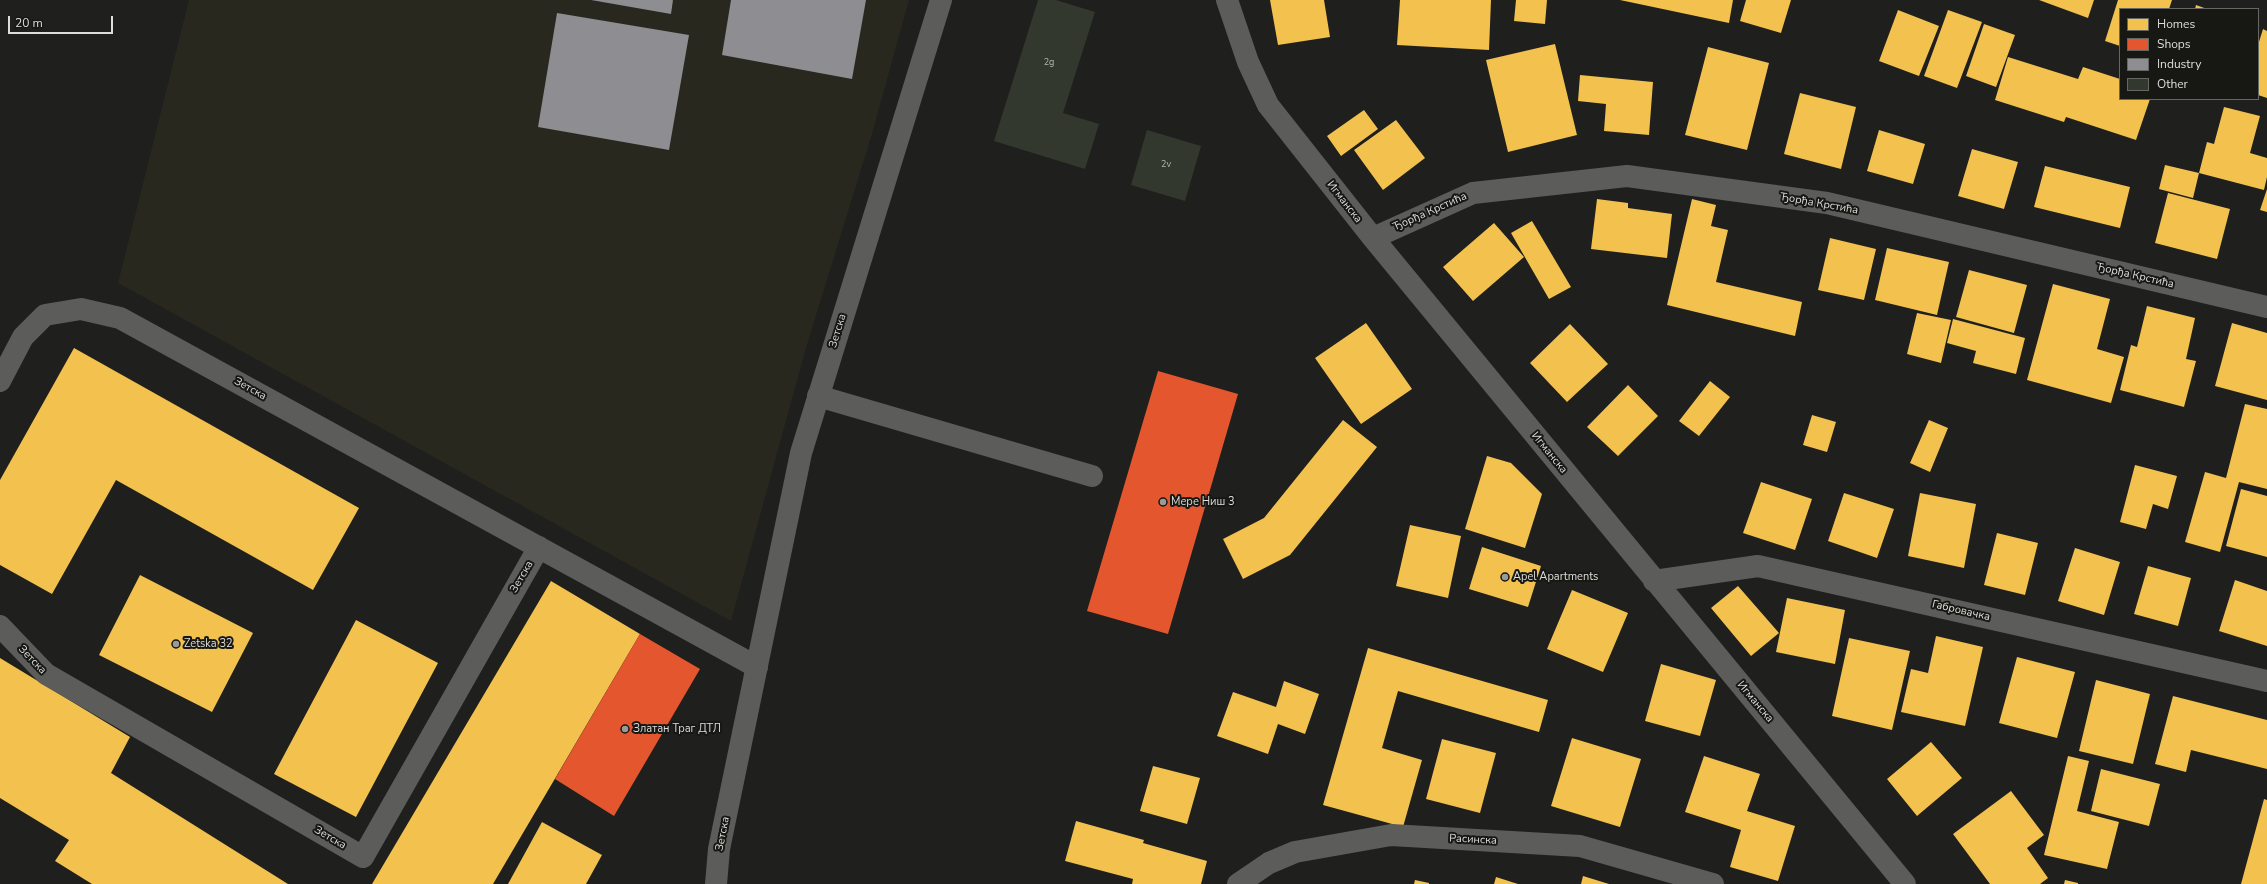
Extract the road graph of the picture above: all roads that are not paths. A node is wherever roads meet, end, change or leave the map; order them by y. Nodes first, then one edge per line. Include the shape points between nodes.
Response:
1 (941, 0) edge
2 (1227, 0) edge
3 (1372, 238) junction
4 (2267, 307) edge
5 (0, 381) edge
6 (818, 396) junction
7 (1092, 476) dead end
8 (539, 547) junction
9 (1654, 581) junction
10 (0, 626) edge
11 (757, 667) junction
12 (2267, 681) edge
13 (716, 884) edge
14 (1238, 884) edge
15 (1714, 884) edge
16 (1906, 884) edge

1 - 6 street, Зетска
2 - 3 street, Игманска via 1248,62 1268,105
3 - 4 street, Ђорђа Крстића via 1473,193 1627,176 1827,203
3 - 9 street, Игманска
5 - 8 street, Зетска via 23,337 45,315 81,309 120,318
6 - 7 street
6 - 11 street, Зетска via 801,453
8 - 10 street, Зетска via 363,857 46,674
8 - 11 street, Зетска
9 - 12 street, Габровачка via 1758,566
9 - 16 street, Игманска
11 - 13 street, Зетска via 719,849
14 - 15 street, Расинска via 1269,863 1295,852 1391,835 1580,846

